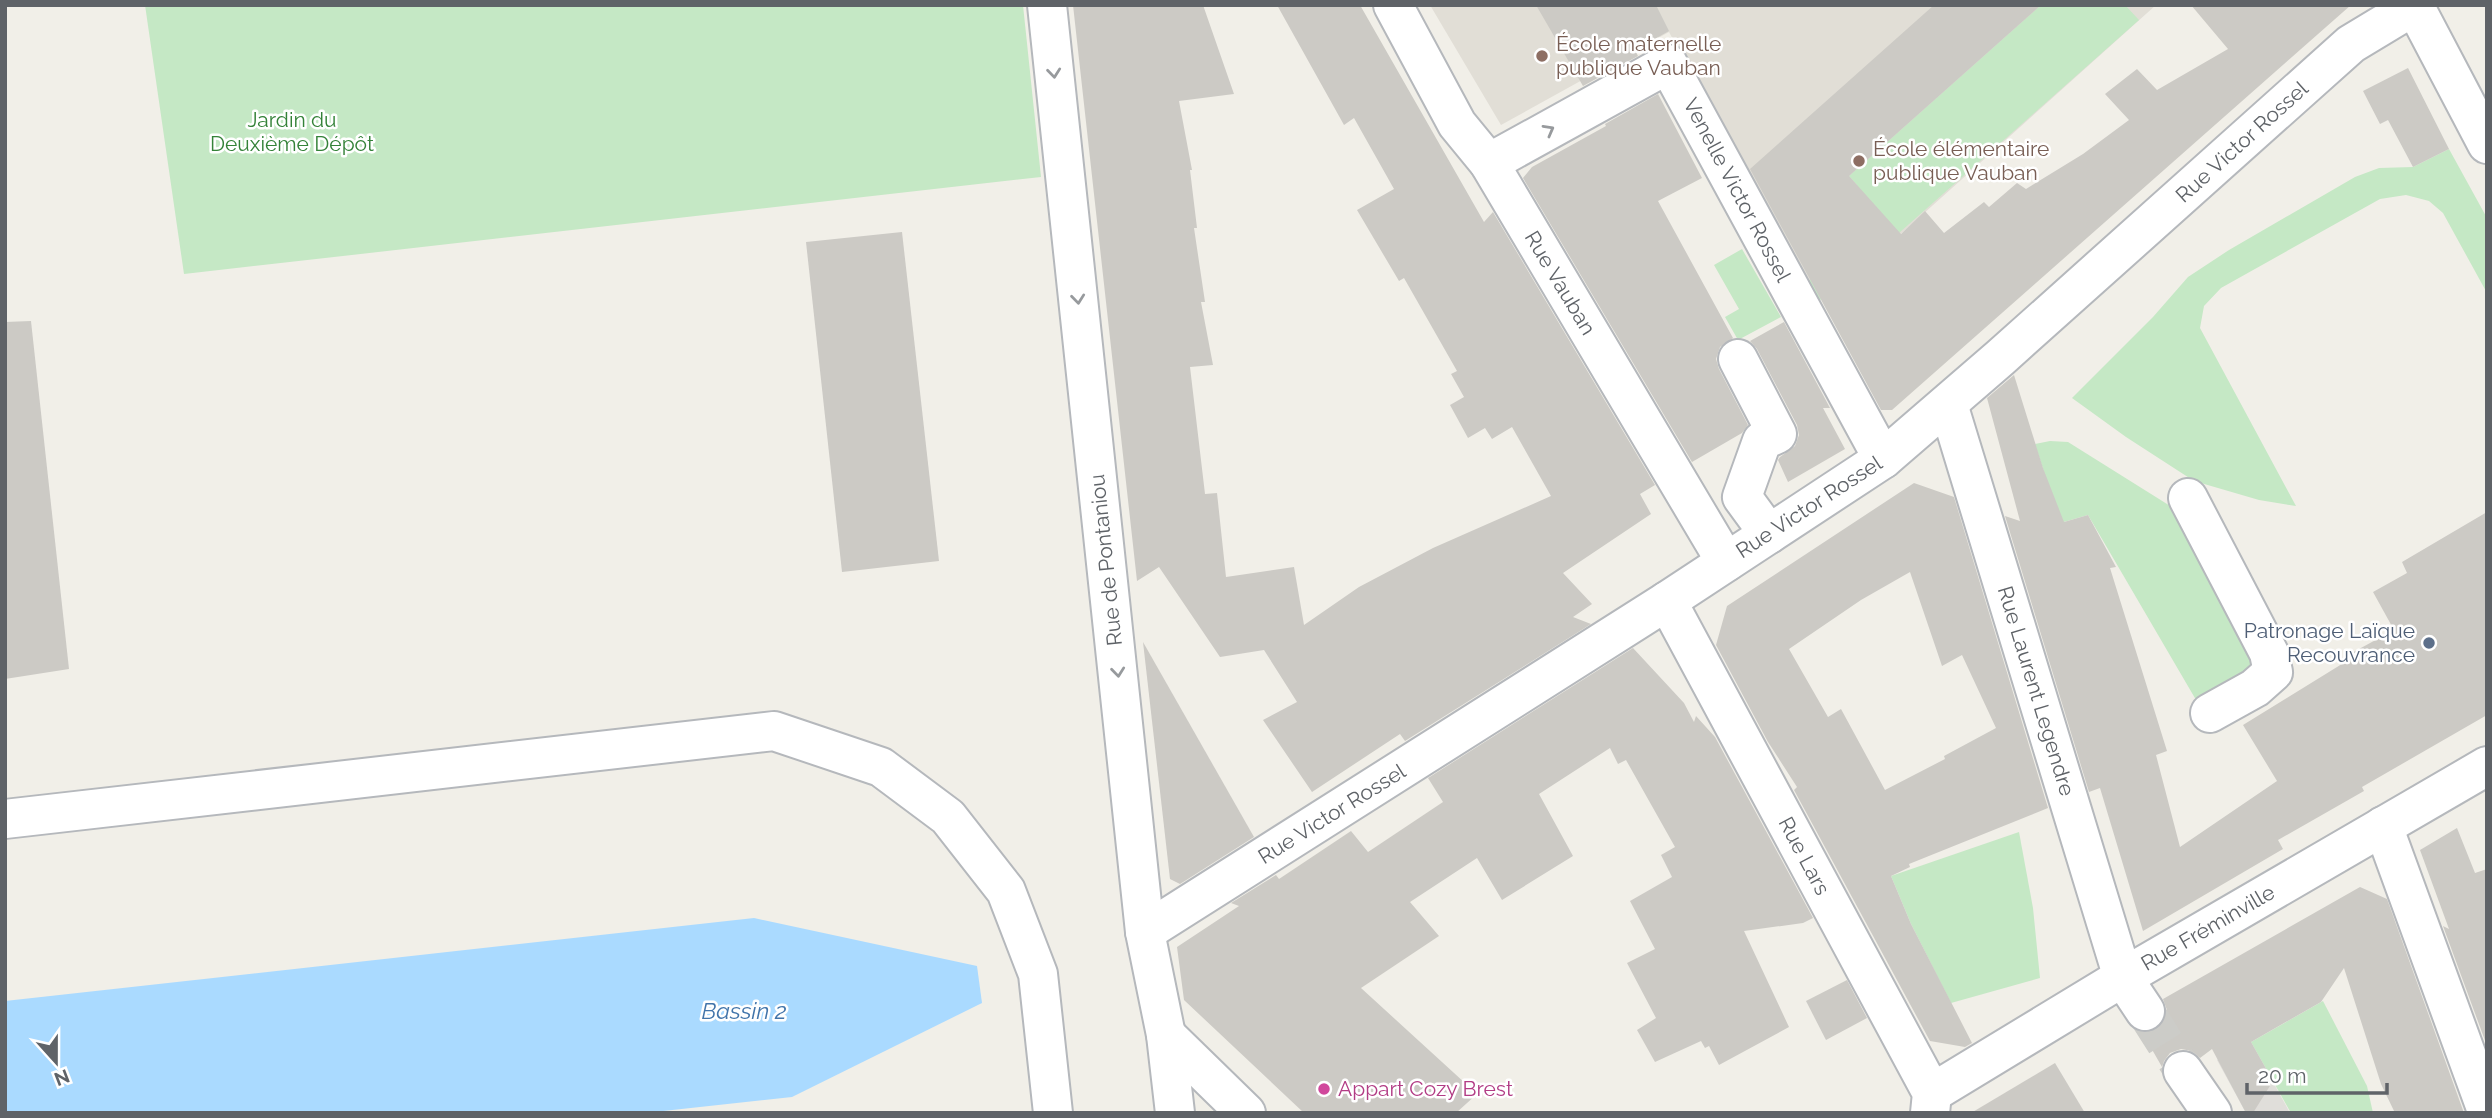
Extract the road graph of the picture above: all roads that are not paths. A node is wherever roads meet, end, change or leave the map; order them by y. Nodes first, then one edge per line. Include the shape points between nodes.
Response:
1 (1047, 5) edge
2 (1393, 5) edge
3 (2414, 6) edge
4 (2487, 144) edge
5 (1489, 163) junction
6 (1738, 359) dead end
7 (1948, 404) junction
8 (1883, 459) junction
9 (2188, 498) dead end
10 (1769, 534) junction
11 (1726, 562) junction
12 (1667, 601) junction
13 (2210, 713) dead end
14 (2487, 766) edge
15 (5, 819) edge
16 (2383, 825) junction
17 (1145, 932) junction
18 (2123, 978) junction
19 (2145, 1011) tunnel mouth
20 (1166, 1035) junction
21 (2183, 1071) tunnel mouth
22 (1931, 1103) edge
23 (2487, 1111) edge
24 (1053, 1113) edge
25 (1175, 1113) edge
26 (1246, 1113) edge
27 (2212, 1113) edge

1 -> 17 street, Rue de Pontaniou
2 - 5 street, Rue Vauban via 1457,124
3 - 4 street
3 - 7 street, Rue Victor Rossel via 2351,44
5 -> 8 street, Venelle Victor Rossel via 1668,64
5 - 11 street, Rue Vauban
6 - 10 street via 1776,433 1762,441 1742,497
7 - 8 street, Rue Victor Rossel
7 - 18 street, Rue Laurent Legendre
8 - 10 street, Rue Victor Rossel
9 - 13 street via 2269,653 2273,672 2255,688
10 - 11 street, Rue Victor Rossel
11 - 12 street, Rue Victor Rossel
12 - 17 street, Rue Victor Rossel
12 - 22 street, Rue Lars
14 - 16 street, Rue Fréminville
15 - 24 street via 774,731 881,766 948,817 1006,891 1038,974
16 - 18 street, Rue Fréminville
16 - 23 street
17 - 20 street, Rue de Pontaniou
18 - 19 street, Rue Laurent Legendre
18 - 22 street, Rue Fréminville
20 - 25 street, Rue de Pontaniou
20 - 26 street
21 - 27 street

